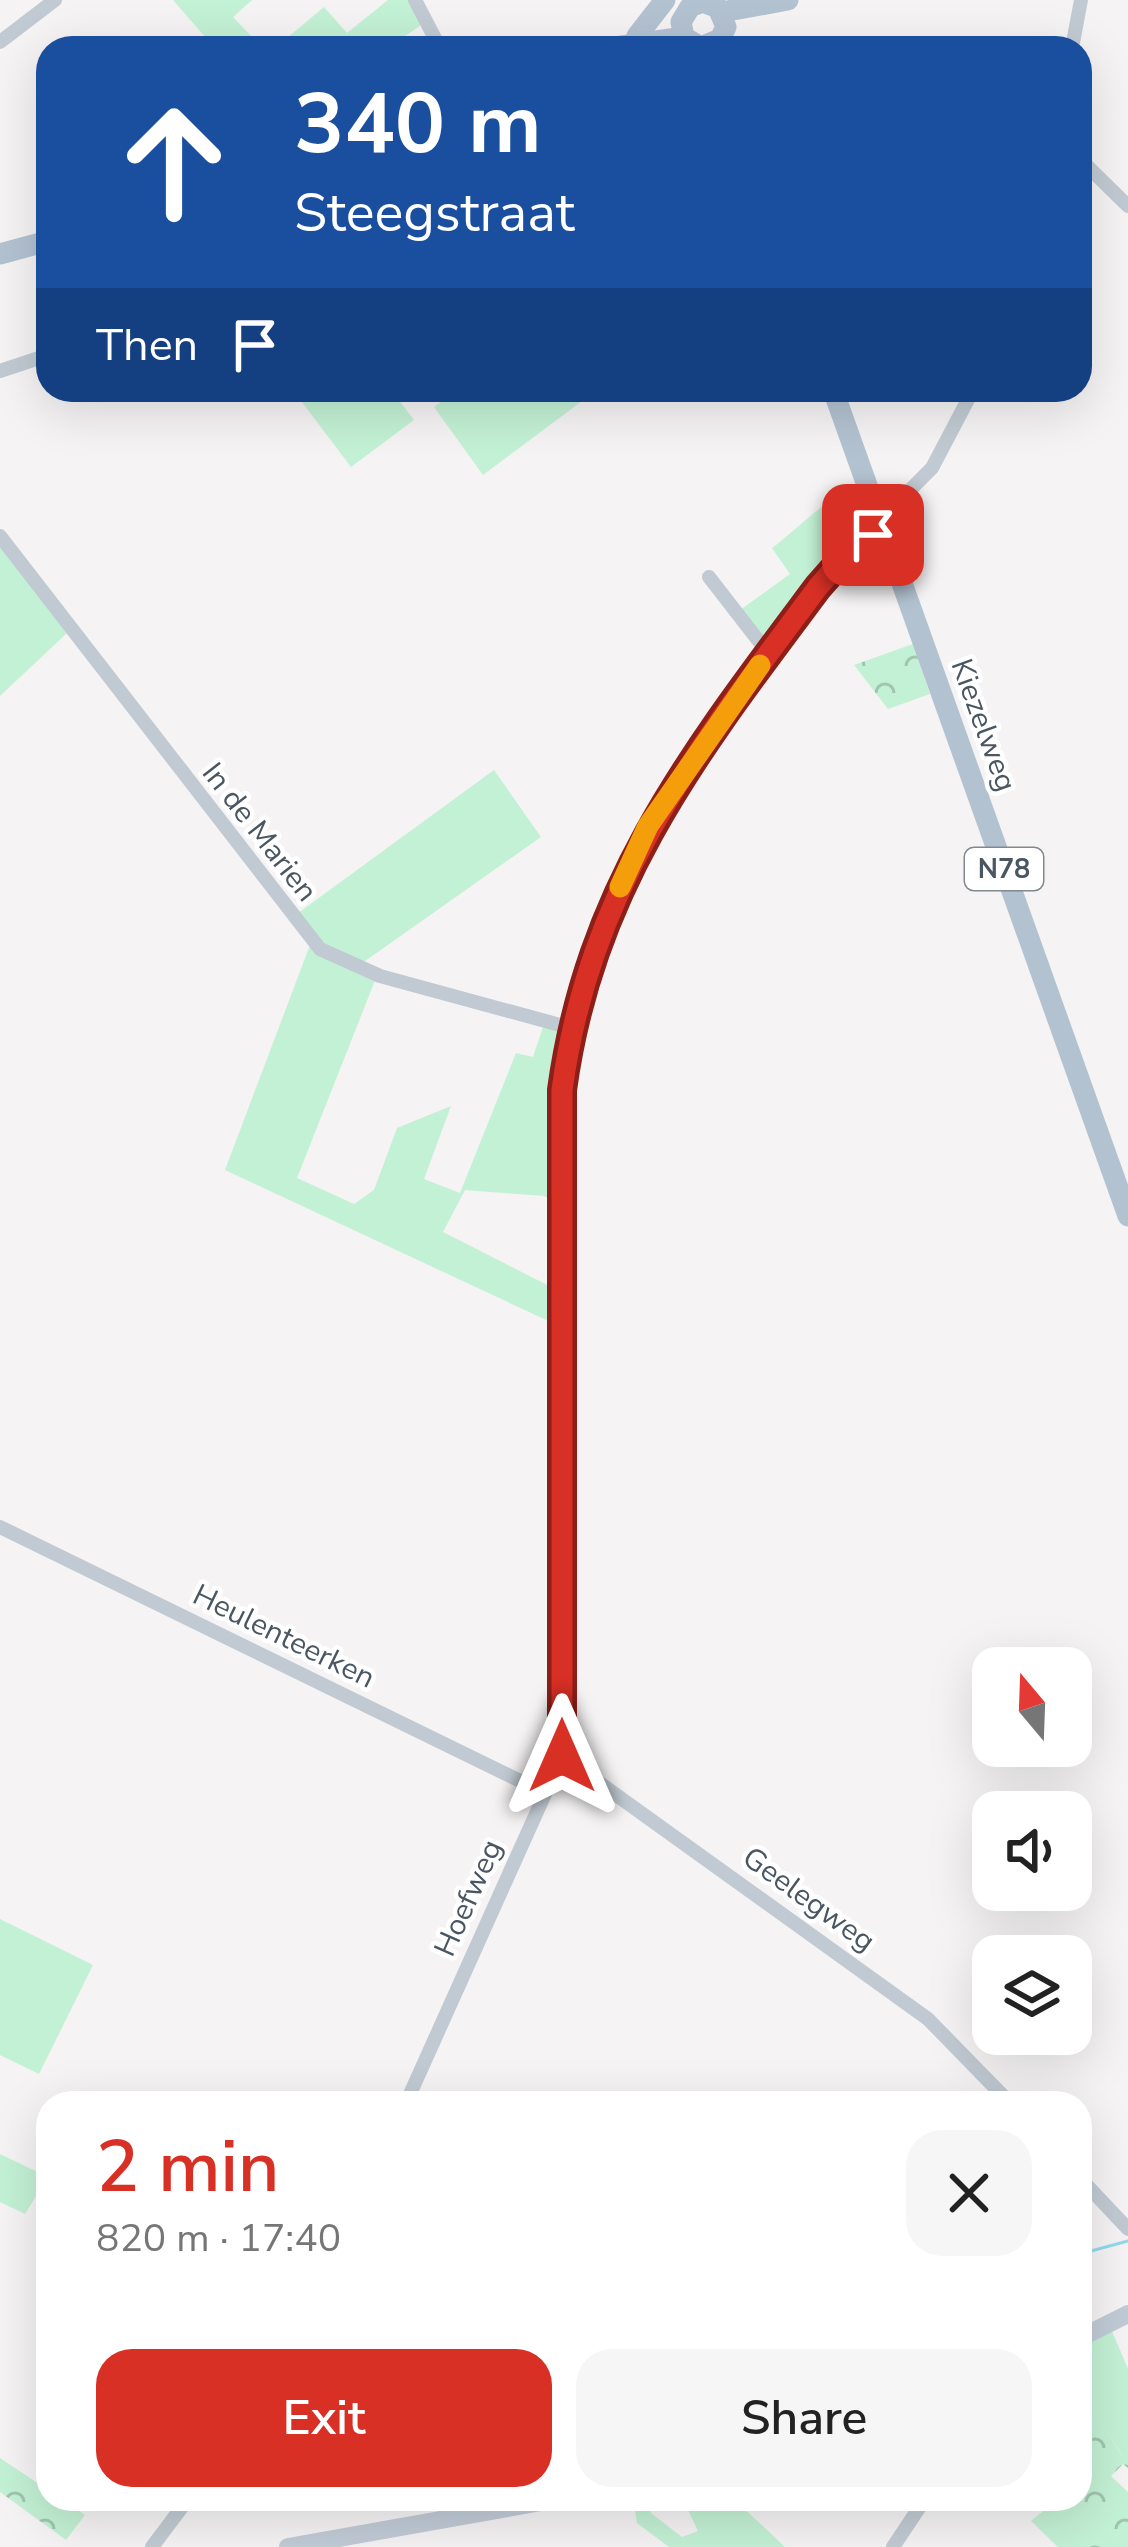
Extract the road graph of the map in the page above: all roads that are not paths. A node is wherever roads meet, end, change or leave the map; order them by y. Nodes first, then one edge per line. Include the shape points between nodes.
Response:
1 (55, 0) edge
2 (415, 0) edge
3 (665, 0) edge
4 (1081, 0) edge
5 (781, 2) edge
6 (703, 24) edge
7 (434, 36) edge
8 (628, 36) edge
9 (651, 36) edge
10 (1074, 36) edge
11 (0, 42) edge
12 (1092, 171) edge
13 (1128, 206) edge
14 (36, 244) edge
15 (0, 254) edge
16 (36, 359) edge
17 (0, 371) edge
18 (836, 402) edge
19 (967, 402) edge
20 (881, 526) junction
21 (0, 536) edge
22 (710, 577) dead end
23 (768, 653) junction
24 (571, 1028) junction
25 (1122, 1180) edge
26 (1128, 1216) edge
27 (0, 1527) edge
28 (562, 1756) junction
29 (545, 1793) junction
30 (411, 2091) edge
31 (998, 2091) edge
32 (1092, 2190) edge
33 (1128, 2229) edge
34 (1128, 2314) edge
35 (1092, 2332) edge
36 (179, 2511) edge
37 (490, 2511) edge
38 (917, 2511) edge
39 (152, 2547) edge
40 (288, 2547) edge
41 (893, 2547) edge

1 - 11 street
2 - 7 street
3 - 8 main road
4 - 10 street
5 - 6 main road
6 - 9 main road
12 - 13 street
14 - 15 main road
16 - 17 street
18 - 20 main road, Kiezelweg / N78
19 - 20 street, Hoefweg via 932,468
20 - 23 street, Hoefweg via 848,553
20 - 25 main road, Kiezelweg / N78
21 - 24 street, In de Marien via 320,949 380,976
22 - 23 street
23 - 24 street, Hoefweg via 648,826 587,968
24 - 28 street, Hoefweg via 562,1090
25 - 26 main road, Kiezelweg / N78
27 - 29 street, Heulenteerken
28 - 29 street, Hoefweg
28 - 31 street, Geelegweg via 913,2008
29 - 30 street, Hoefweg
32 - 33 street
34 - 35 street
36 - 39 street
37 - 40 street
38 - 41 street

